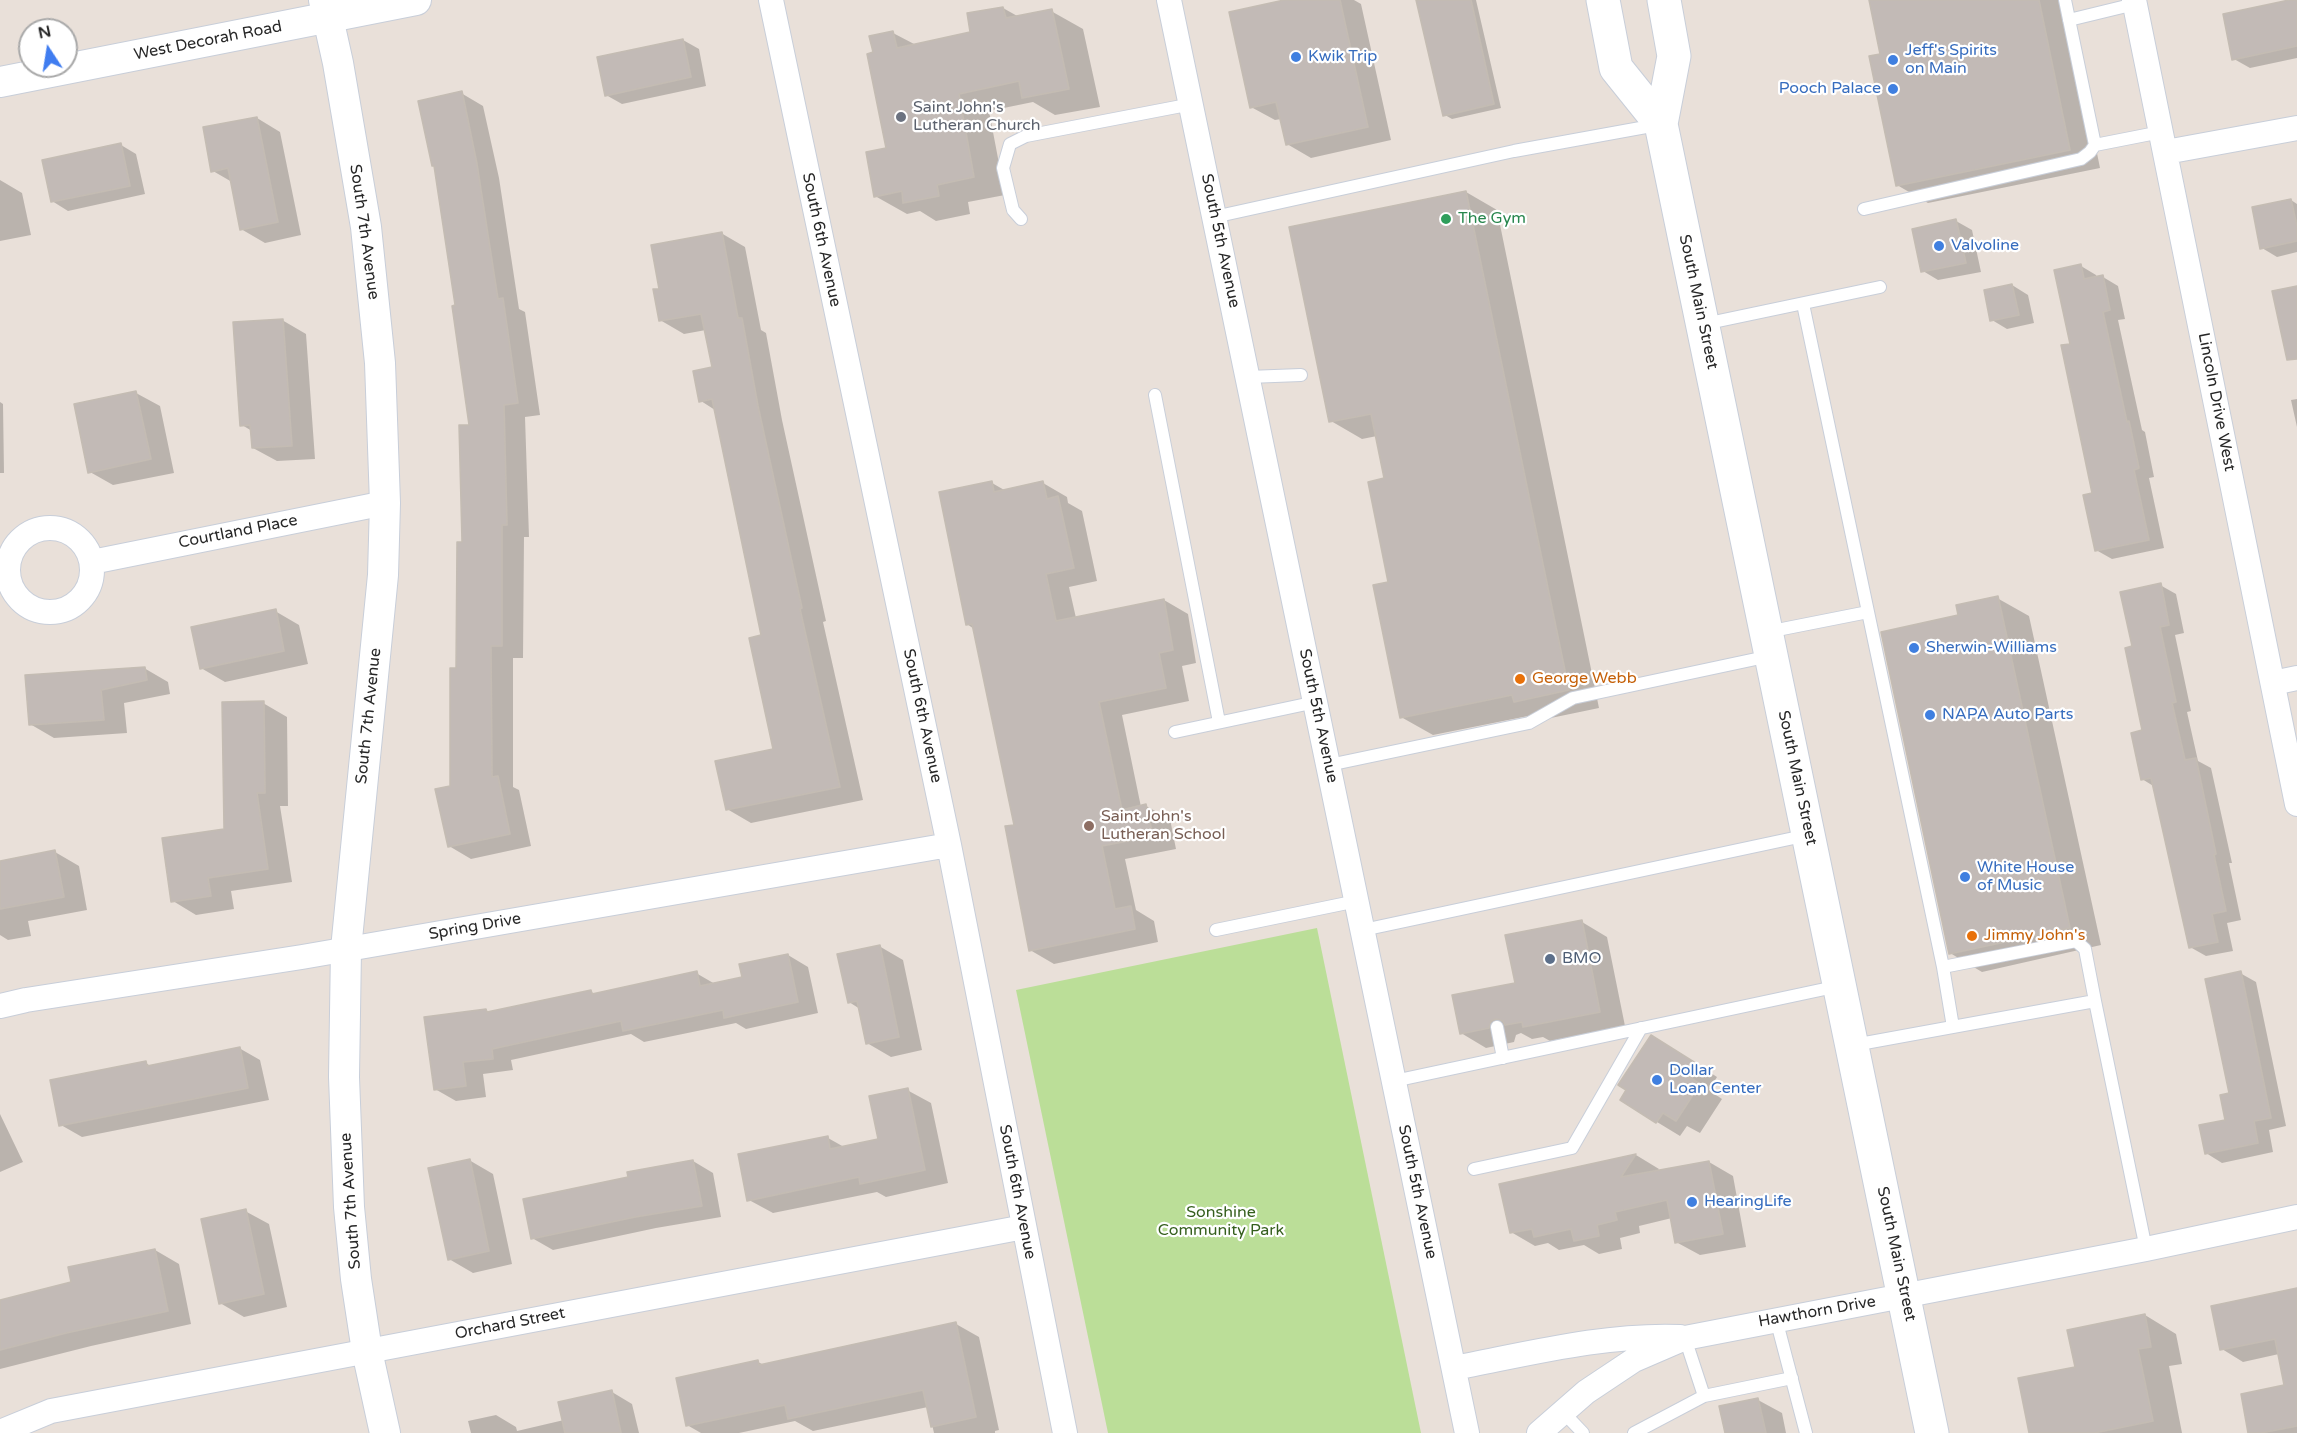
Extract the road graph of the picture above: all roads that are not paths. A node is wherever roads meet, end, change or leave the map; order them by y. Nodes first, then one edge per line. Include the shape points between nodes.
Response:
1 (416, 0) edge
2 (771, 0) edge
3 (1169, 0) edge
4 (1603, 0) edge
5 (1664, 0) edge
6 (2065, 0) edge
7 (2134, 2) edge
8 (325, 9) edge
9 (2069, 20) junction
10 (0, 82) edge
11 (1191, 104) junction
12 (1661, 124) junction
13 (2297, 128) edge
14 (2164, 142) junction
15 (2095, 145) junction
16 (1864, 209) dead end
17 (1214, 217) junction
18 (1021, 219) dead end
19 (1880, 287) dead end
20 (1803, 304) junction
21 (1703, 325) junction
22 (1301, 375) dead end
23 (1248, 376) junction
24 (1155, 395) dead end
25 (385, 503) junction
26 (92, 562) dead end
27 (1868, 612) junction
28 (1769, 644) junction
29 (2297, 678) edge
30 (2273, 683) junction
31 (1316, 702) junction
32 (1219, 722) junction
33 (1175, 732) dead end
34 (1329, 765) junction
35 (2297, 804) edge
36 (1809, 835) junction
37 (949, 845) junction
38 (1357, 901) junction
39 (1216, 930) dead end
40 (1363, 930) junction
41 (346, 949) junction
42 (1943, 967) junction
43 (1840, 986) junction
44 (2095, 1000) junction
45 (0, 1006) edge
46 (1497, 1027) dead end
47 (1953, 1027) junction
48 (1641, 1028) junction
49 (1853, 1045) junction
50 (1503, 1058) junction
51 (1394, 1081) junction
52 (1474, 1169) dead end
53 (2297, 1217) edge
54 (1024, 1227) junction
55 (2146, 1249) junction
56 (1905, 1296) junction
57 (1776, 1319) junction
58 (1685, 1338) junction
59 (368, 1351) junction
60 (1454, 1368) junction
61 (1792, 1378) junction
62 (1704, 1396) junction
63 (1563, 1412) junction
64 (0, 1432) edge
65 (385, 1433) edge
66 (1065, 1433) edge
67 (1467, 1433) edge
68 (1539, 1433) edge
69 (1583, 1433) edge
70 (1634, 1433) edge
71 (1806, 1433) edge
72 (1932, 1433) edge

1 - 8 street, West Decorah Road
2 - 37 street, South 6th Avenue
3 - 11 street, South 5th Avenue
4 - 12 main road, South Main Street via 1617,68
5 - 12 main road, South Main Street via 1674,56
6 - 9 lane
7 - 9 lane
7 - 14 street, Lincoln Drive West
8 - 10 street, West Decorah Road
8 - 25 street, South 7th Avenue via 366,226 380,363
9 - 15 lane
11 - 17 street, South 5th Avenue
11 - 18 lane via 1026,136 1010,144 1003,168 1013,210
12 - 17 lane via 1514,151
12 - 21 main road, South Main Street
13 - 14 street
14 - 15 lane
14 - 30 street, Lincoln Drive West
15 - 16 lane via 2081,159
17 - 23 street, South 5th Avenue
19 - 20 lane
20 - 21 lane
20 - 27 lane
21 - 28 main road, South Main Street
22 - 23 lane
23 - 31 street, South 5th Avenue
24 - 32 lane
25 - 26 street, Courtland Place
25 - 41 street, South 7th Avenue via 378,638
27 - 28 lane
27 - 42 lane
28 - 34 lane via 1573,698 1529,723
28 - 36 main road, South Main Street
29 - 30 street
30 - 35 street, Lincoln Drive West
31 - 32 lane
31 - 34 street, South 5th Avenue
32 - 33 lane
34 - 38 street, South 5th Avenue
36 - 40 lane
36 - 43 main road, South Main Street
37 - 41 street, Spring Drive
37 - 54 street, South 6th Avenue
38 - 39 lane
38 - 40 street, South 5th Avenue
40 - 51 street, South 5th Avenue
41 - 45 street, Spring Drive
41 - 59 street, South 7th Avenue via 344,1077 350,1207
42 - 44 lane via 2076,941 2085,948
42 - 47 lane
43 - 48 lane
43 - 49 main road, South Main Street
44 - 47 lane
44 - 55 lane
46 - 50 lane
47 - 49 lane
48 - 50 lane
48 - 52 lane via 1572,1148
49 - 56 main road, South Main Street
50 - 51 lane
51 - 60 street, South 5th Avenue
53 - 55 street, Hawthorn Drive
54 - 59 street, Orchard Street
54 - 66 street, South 6th Avenue
55 - 56 street, Hawthorn Drive
56 - 57 street, Hawthorn Drive
56 - 72 main road, South Main Street
57 - 58 street, Hawthorn Drive
57 - 61 lane
58 - 60 street via 1644,1336 1610,1340
58 - 62 lane
58 - 63 street, Hawthorn Drive via 1634,1360
59 - 64 street, Orchard Street via 51,1411
59 - 65 street, South 7th Avenue
60 - 67 street, South 5th Avenue
61 - 62 lane
61 - 71 lane
62 - 70 lane
63 - 68 street, Hawthorn Drive
63 - 69 lane

